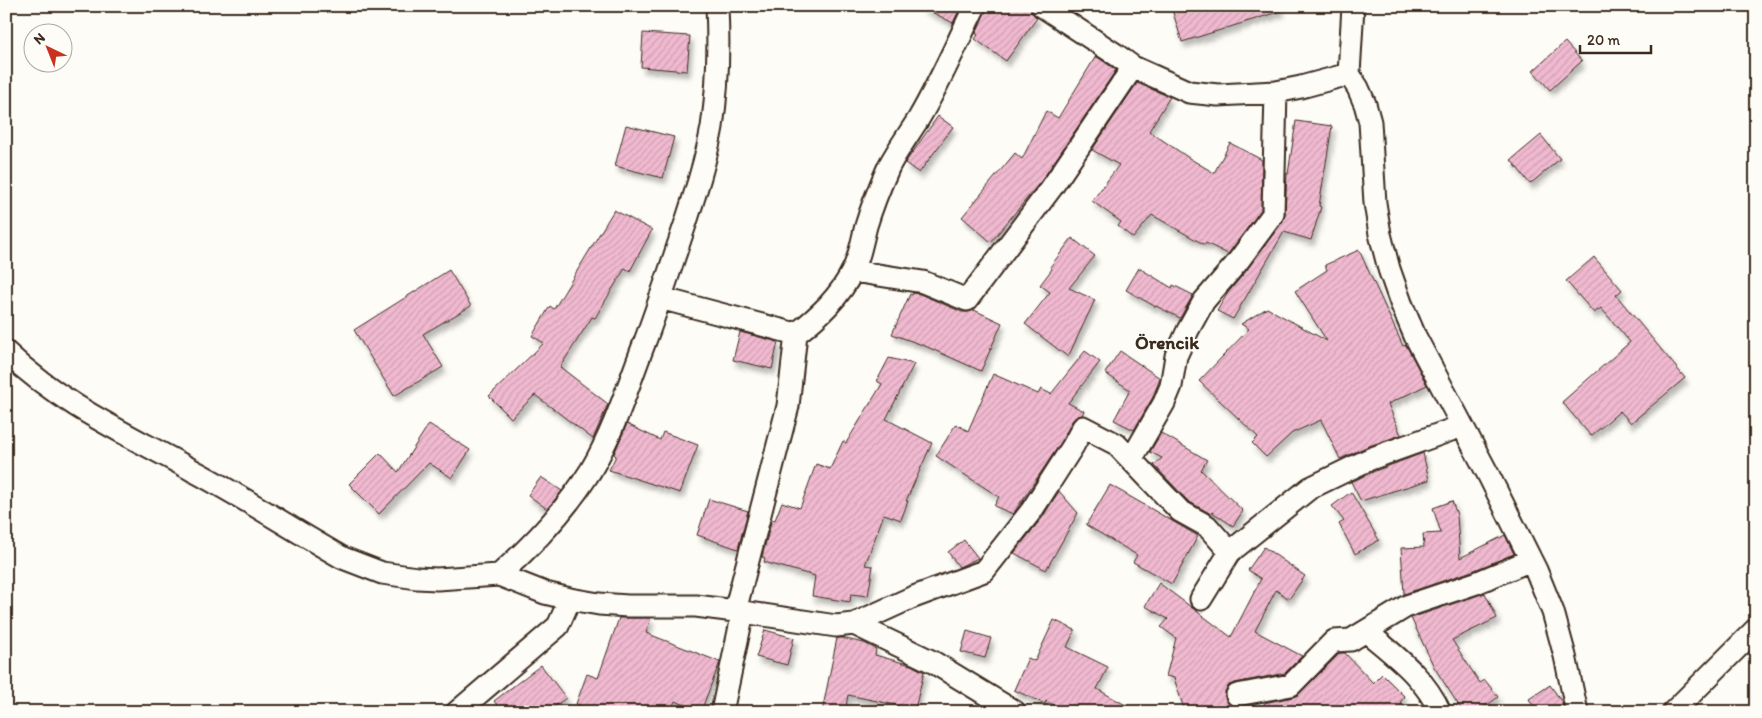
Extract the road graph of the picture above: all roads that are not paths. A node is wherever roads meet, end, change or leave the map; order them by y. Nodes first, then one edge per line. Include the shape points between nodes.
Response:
1 (717, 6) edge
2 (975, 6) edge
3 (1042, 6) edge
4 (1353, 6) edge
5 (1133, 67) junction
6 (1349, 74) junction
7 (1276, 92) junction
8 (853, 270) junction
9 (660, 298) junction
10 (796, 334) junction
11 (6, 352) edge
12 (1462, 426) junction
13 (1131, 460) junction
14 (1230, 552) junction
15 (1531, 560) junction
16 (498, 575) junction
17 (570, 599) junction
18 (1201, 600) dead end
19 (739, 611) junction
20 (854, 624) junction
21 (1756, 628) edge
22 (1367, 632) junction
23 (1237, 694) dead end
24 (464, 709) edge
25 (722, 712) edge
26 (1014, 712) edge
27 (1440, 712) edge
28 (1577, 712) edge
29 (1673, 712) edge

1 - 9 street via 717,85 712,127 703,168
2 - 8 street via 883,180
3 - 5 street
4 - 6 street
5 - 7 street via 1189,92 1218,95
5 - 8 street via 1052,187 967,300 923,282
6 - 7 street
6 - 12 street via 1358,88 1370,122 1375,203 1389,269 1415,336
7 - 13 street via 1273,214 1204,300 1176,356 1164,403
8 - 10 street via 831,303
9 - 10 street
9 - 16 street via 604,448 559,515
10 - 19 street via 788,406
11 - 16 street via 42,383 112,428 194,471 343,558 382,572 417,578
12 - 14 street via 1370,459 1310,488
12 - 15 street
13 - 14 street via 1180,511 1207,526
13 - 20 street via 1116,444 1083,427 1032,510 984,571 911,598
14 - 18 street
15 - 22 street via 1407,606
15 - 28 street via 1552,612
16 - 17 street
17 - 19 street via 608,605 696,606
17 - 24 street via 558,626
19 - 20 street via 836,626
19 - 25 street
20 - 26 street via 933,662
21 - 29 street
22 - 23 street via 1351,640 1334,641 1291,684
22 - 27 street via 1418,678

